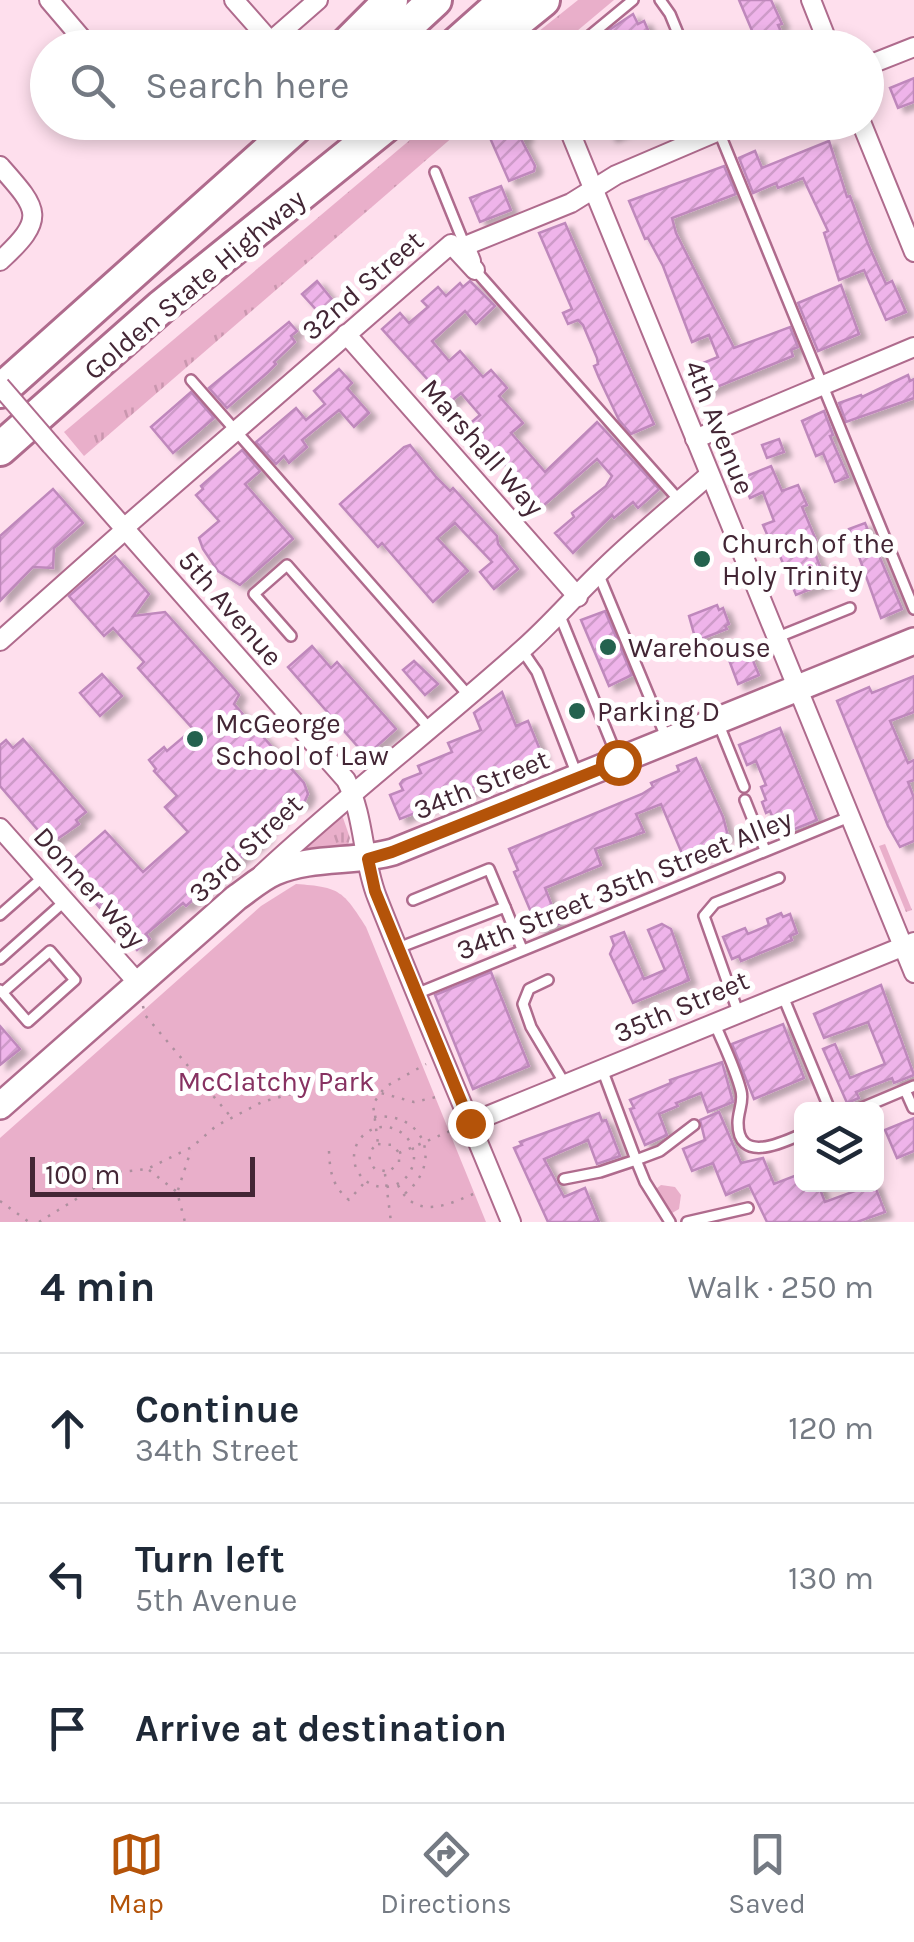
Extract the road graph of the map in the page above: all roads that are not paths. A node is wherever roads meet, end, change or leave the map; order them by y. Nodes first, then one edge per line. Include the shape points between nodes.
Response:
1 (49, 0) edge
2 (234, 0) edge
3 (318, 0) edge
4 (391, 0) edge
5 (436, 0) edge
6 (506, 0) edge
7 (542, 0) edge
8 (633, 0) edge
9 (660, 0) edge
10 (811, 0) edge
11 (75, 30) edge
12 (256, 30) edge
13 (283, 30) edge
14 (361, 30) edge
15 (403, 30) edge
16 (472, 30) edge
17 (506, 30) edge
18 (597, 30) edge
19 (677, 30) edge
20 (823, 30) edge
21 (914, 47) edge
22 (884, 59) edge
23 (251, 140) edge
24 (281, 140) edge
25 (348, 140) edge
26 (368, 140) edge
27 (573, 140) edge
28 (690, 140) edge
29 (722, 140) edge
30 (868, 140) edge
31 (0, 166) edge
32 (435, 172) dead end
33 (593, 189) junction
34 (465, 246) junction
35 (914, 252) edge
36 (0, 261) edge
37 (475, 270) junction
38 (161, 307) junction
39 (346, 334) junction
40 (914, 346) edge
41 (49, 348) junction
42 (192, 380) dead end
43 (822, 386) junction
44 (0, 388) edge
45 (236, 430) junction
46 (695, 438) junction
47 (0, 449) edge
48 (710, 476) junction
49 (680, 501) junction
50 (125, 528) junction
51 (598, 573) junction
52 (578, 597) junction
53 (850, 608) dead end
54 (914, 609) edge
55 (560, 616) junction
56 (292, 636) dead end
57 (776, 638) junction
58 (0, 640) edge
59 (914, 641) edge
60 (522, 650) junction
61 (796, 688) junction
62 (469, 696) junction
63 (718, 721) junction
64 (430, 730) junction
65 (668, 742) junction
66 (618, 762) junction
67 (578, 778) junction
68 (744, 787) dead end
69 (354, 795) junction
70 (745, 800) dead end
71 (850, 816) junction
72 (0, 828) edge
73 (765, 850) junction
74 (368, 859) junction
75 (44, 877) junction
76 (779, 878) dead end
77 (236, 898) junction
78 (413, 900) dead end
79 (65, 901) junction
80 (505, 907) junction
81 (0, 915) edge
82 (908, 944) edge
83 (398, 948) junction
84 (522, 949) junction
85 (0, 959) edge
86 (914, 974) edge
87 (548, 980) dead end
88 (1, 992) edge
89 (140, 994) junction
90 (416, 994) junction
91 (782, 994) junction
92 (738, 1012) junction
93 (714, 1022) junction
94 (602, 1069) junction
95 (566, 1084) junction
96 (909, 1088) edge
97 (827, 1102) edge
98 (876, 1102) edge
99 (0, 1106) edge
100 (913, 1108) edge
101 (470, 1123) junction
102 (694, 1126) dead end
103 (794, 1137) edge
104 (636, 1160) junction
105 (564, 1179) dead end
106 (748, 1208) dead end
107 (510, 1222) edge
108 (670, 1222) edge
109 (686, 1222) edge

1 - 11 street
2 - 12 street
3 - 13 street
4 - 14 highway
5 - 15 highway
6 - 16 highway
7 - 17 highway
8 - 18 lane
9 - 19 lane
10 - 20 street
21 - 22 street
23 - 41 highway
24 - 41 highway, Golden State Highway
25 - 38 highway
26 - 38 highway, Golden State Highway
27 - 33 street, 4th Avenue
28 - 33 street, 32nd Street
29 - 43 lane
30 - 35 street
31 - 36 street via 30,200 34,220
32 - 34 lane
33 - 34 street, 32nd Street
33 - 46 street, 4th Avenue
34 - 37 street, 32nd Street
37 - 39 street, 32nd Street via 451,244
37 - 49 lane via 584,401
38 - 47 highway, Golden State Highway
39 - 45 street, 32nd Street
39 - 52 street, Marshall Way
40 - 43 street
41 - 44 highway, Golden State Highway
42 - 45 lane
43 - 46 street
43 - 54 lane
44 - 50 street, 5th Avenue, bridge
45 - 50 street, 32nd Street
45 - 62 lane
46 - 48 street, 4th Avenue
48 - 49 street, 33rd Street
48 - 57 street, 4th Avenue
49 - 51 street, 33rd Street
50 - 58 street, 32nd Street
50 - 69 street, 5th Avenue
51 - 52 street, 33rd Street
51 - 65 lane
52 - 55 street, 33rd Street
53 - 57 lane
55 - 60 street, 33rd Street
55 - 66 lane
56 - 64 lane via 254,594 288,565
57 - 61 street, 4th Avenue
59 - 61 street, 34th Street
60 - 62 street, 33rd Street
60 - 67 lane
61 - 63 street, 34th Street
61 - 71 street, 4th Avenue
62 - 64 street, 33rd Street
63 - 65 street, 34th Street
63 - 68 lane
64 - 69 street, 33rd Street
65 - 66 street, 34th Street
66 - 67 street, 34th Street
67 - 74 street, 34th Street
69 - 74 street, 5th Avenue
69 - 77 street, 33rd Street
70 - 73 lane
71 - 73 lane, 34th Street 35th Street Alley
71 - 82 street, 4th Avenue
72 - 75 street, Donner Way
73 - 84 lane, 34th Street 35th Street Alley
74 - 77 street, 34th Street via 287,868
74 - 83 street, 5th Avenue
75 - 79 street, Donner Way
75 - 81 lane
76 - 92 lane via 716,902 704,916
77 - 89 street, 33rd Street
78 - 80 lane via 489,869
79 - 85 lane
79 - 89 street, Donner Way
80 - 83 lane
80 - 84 lane
82 - 86 street, 4th Avenue
82 - 91 street, 35th Street
83 - 90 street, 5th Avenue
84 - 90 lane, 34th Street 35th Street Alley
87 - 95 lane via 529,989 523,1004
88 - 88 lane via 28,1022 75,980 50,951
89 - 99 street, 33rd Street
90 - 101 street, 5th Avenue
91 - 92 street, 35th Street
91 - 97 lane
92 - 93 street, 35th Street
93 - 94 street, 35th Street
93 - 103 lane via 742,1093 742,1136 763,1149
94 - 95 street, 35th Street
94 - 104 lane
95 - 101 street, 35th Street
96 - 98 lane
96 - 100 lane
101 - 107 street, 5th Avenue
102 - 104 lane
104 - 105 lane
104 - 108 lane
106 - 109 lane

